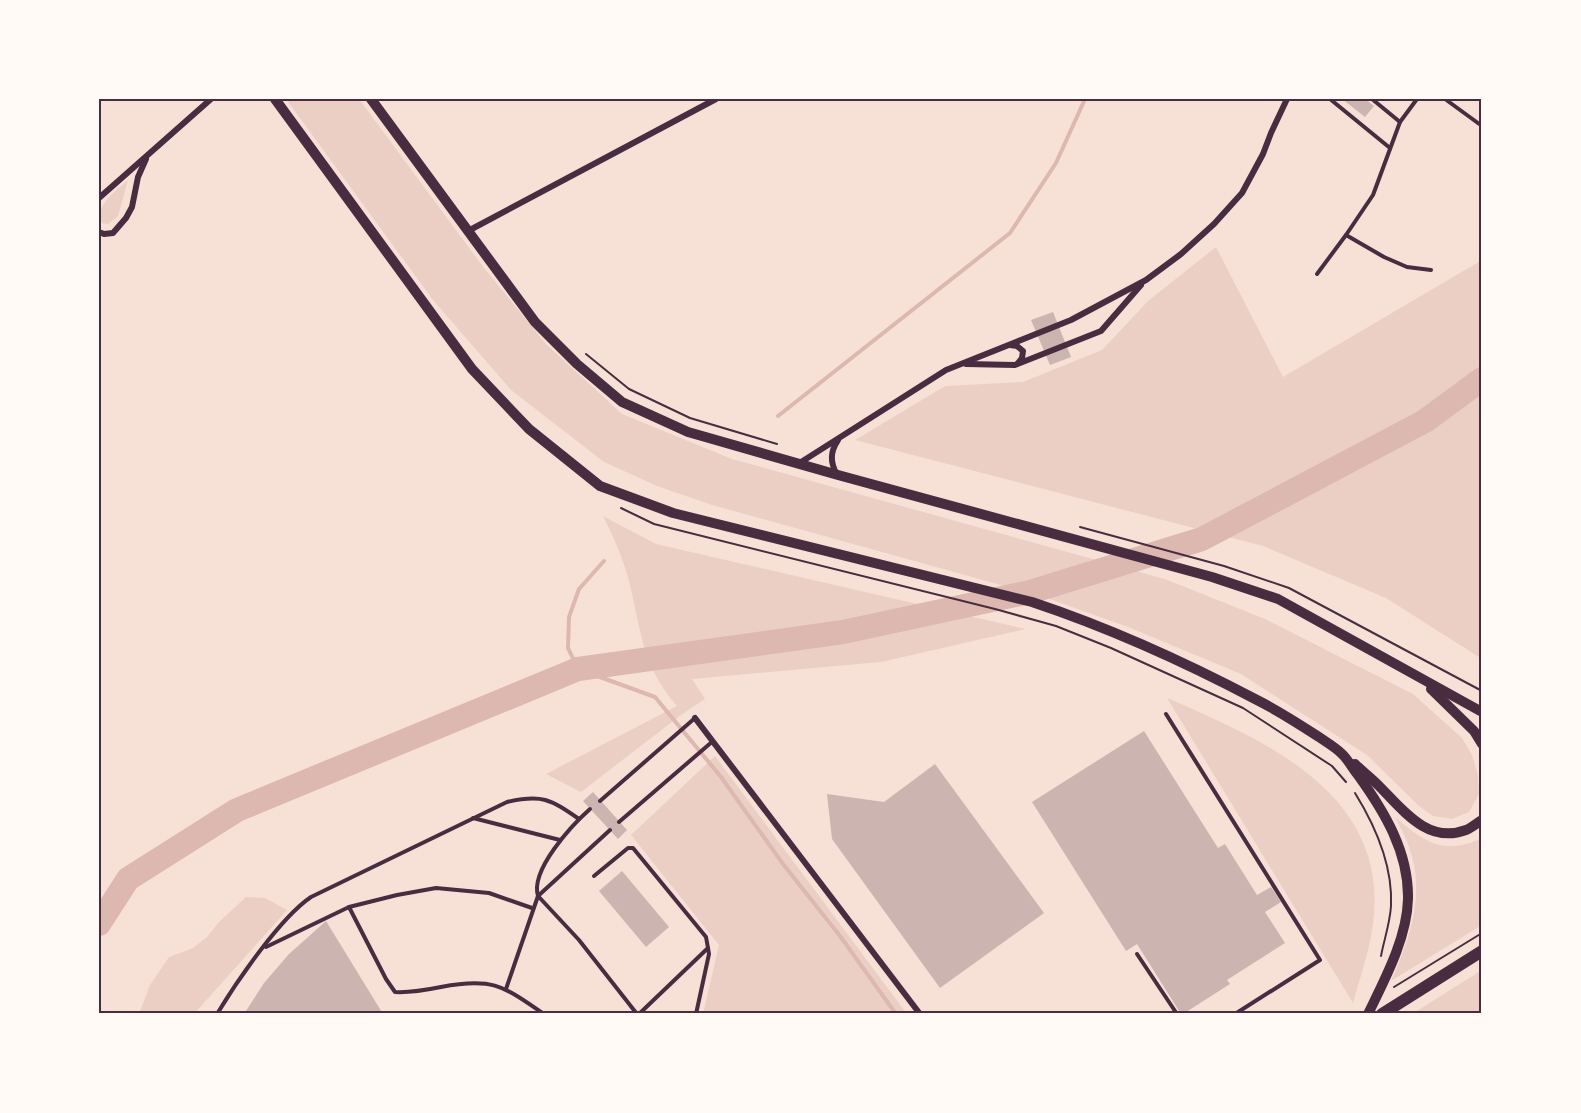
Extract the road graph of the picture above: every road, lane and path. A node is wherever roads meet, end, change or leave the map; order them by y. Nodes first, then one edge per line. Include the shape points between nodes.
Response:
1 (211, 99) edge
2 (275, 99) edge
3 (371, 99) edge
4 (716, 99) edge
5 (1287, 99) edge
6 (1330, 99) edge
7 (1372, 99) edge
8 (1417, 99) edge
9 (1445, 99) edge
10 (1400, 122) junction
11 (1482, 126) edge
12 (1390, 148) junction
13 (148, 156) junction
14 (99, 198) edge
15 (467, 231) junction
16 (99, 232) edge
17 (1346, 235) junction
18 (1431, 270) dead end
19 (1317, 274) dead end
20 (1146, 280) junction
21 (1007, 346) junction
22 (583, 352) dead end
23 (962, 364) junction
24 (1015, 365) junction
25 (843, 435) junction
26 (780, 445) dead end
27 (798, 464) junction
28 (838, 476) junction
29 (616, 505) dead end
30 (1224, 566) dead end
31 (1416, 674) junction
32 (1482, 691) edge
33 (1482, 712) edge
34 (1166, 714) dead end
35 (695, 718) joint
36 (713, 741) junction
37 (1482, 744) edge
38 (1341, 752) junction
39 (1349, 784) dead end
40 (1354, 791) dead end
41 (600, 801) dead end
42 (590, 809) dead end
43 (472, 818) junction
44 (579, 819) junction
45 (1482, 820) edge
46 (619, 822) dead end
47 (610, 830) dead end
48 (560, 840) junction
49 (594, 876) dead end
50 (538, 896) junction
51 (349, 907) junction
52 (532, 908) junction
53 (1482, 933) edge
54 (708, 948) junction
55 (263, 949) junction
56 (1482, 951) edge
57 (1137, 954) dead end
58 (1380, 959) dead end
59 (1395, 987) dead end
60 (506, 989) junction
61 (217, 1014) edge
62 (544, 1014) edge
63 (638, 1014) edge
64 (696, 1014) edge
65 (920, 1014) edge
66 (1177, 1014) edge
67 (1235, 1014) edge
68 (1368, 1014) edge
69 (1382, 1014) edge

1 - 13 street
2 - 38 main road via 472,369 529,429 600,486 672,513 1032,602 1120,634 1169,657 1286,715
3 - 15 main road
4 - 15 street
5 - 20 street via 1242,193 1181,254
6 - 12 lane
7 - 10 lane
8 - 10 lane
9 - 11 lane
10 - 12 lane
12 - 17 lane via 1372,195
13 - 14 street
13 - 16 street via 126,218 114,233
15 - 27 main road via 535,322 622,402 688,432
17 - 18 lane via 1407,267
17 - 19 lane
20 - 21 street via 1071,320
20 - 24 street via 1101,331
21 - 23 street
21 - 24 street via 1023,351
22 - 26 path via 629,389 690,418
23 - 24 street
23 - 25 street via 946,370
25 - 27 street
25 - 28 street via 831,455
27 - 28 main road
28 - 31 main road via 1212,577 1278,600
29 - 39 path via 654,524 1056,626 1242,708 1332,766
30 - 32 path via 1289,588
31 - 33 main road
31 - 37 main road via 1474,731
34 - 67 lane via 1320,960
35 - 36 street
35 - 41 lane
36 - 46 lane
36 - 65 street
38 - 45 main road via 1423,827 1445,833 1466,830
38 - 68 main road via 1388,822 1406,872 1404,926
40 - 58 path via 1374,828 1390,878 1391,908
42 - 44 lane
43 - 44 lane via 507,802 542,798
43 - 48 lane
43 - 55 lane via 303,902
44 - 48 lane
47 - 50 lane
48 - 50 lane via 536,885
49 - 54 lane via 633,848 706,937
50 - 52 lane
50 - 63 lane
51 - 52 lane via 436,888 489,893
51 - 55 lane
51 - 60 lane via 395,992 467,982
52 - 60 lane
53 - 59 path
54 - 63 lane
54 - 64 lane
55 - 61 lane
56 - 69 highway
57 - 66 lane
60 - 62 lane

